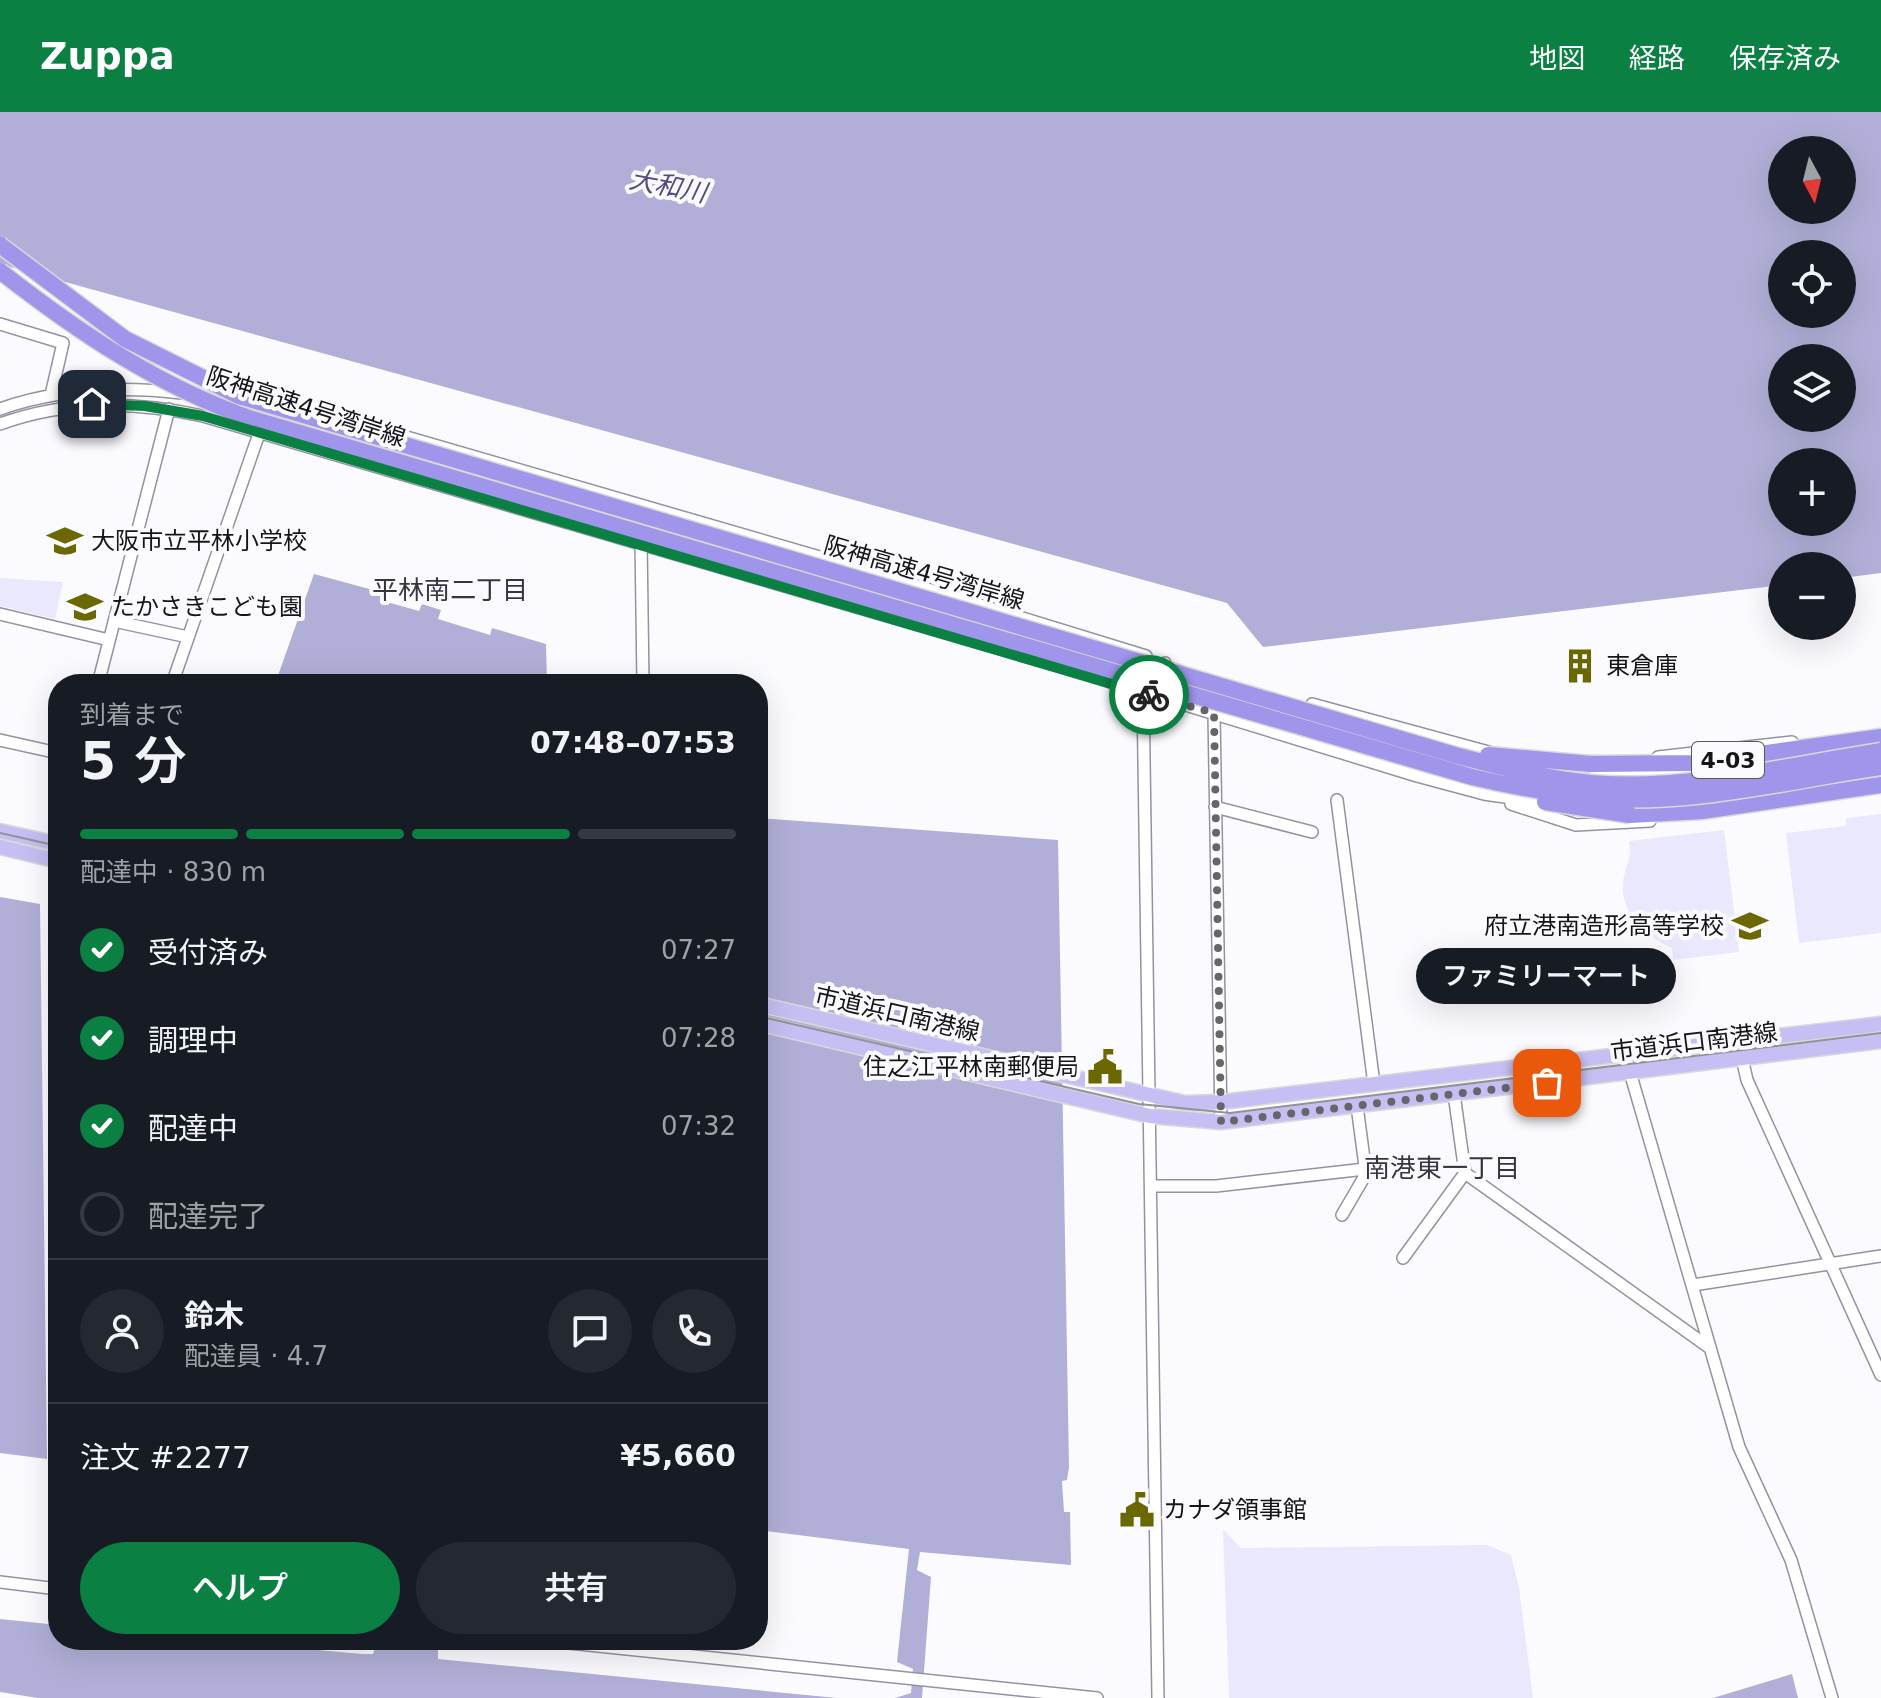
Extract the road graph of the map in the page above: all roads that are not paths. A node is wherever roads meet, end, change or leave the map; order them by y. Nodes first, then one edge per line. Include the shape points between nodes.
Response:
1 (0, 245) edge
2 (0, 271) edge
3 (0, 324) edge
4 (51, 395) junction
5 (269, 404) junction
6 (0, 409) edge
7 (169, 409) junction
8 (0, 424) edge
9 (260, 432) junction
10 (649, 508) junction
11 (640, 544) junction
12 (0, 614) edge
13 (114, 621) junction
14 (188, 637) junction
15 (109, 640) junction
16 (1166, 662) junction
17 (100, 674) edge
18 (175, 674) edge
19 (643, 674) edge
20 (1143, 693) junction
21 (1339, 712) junction
22 (1214, 713) junction
23 (1384, 734) junction
24 (1881, 734) edge
25 (0, 740) edge
26 (1881, 744) edge
27 (48, 751) edge
28 (1881, 751) edge
29 (1398, 757) junction
30 (1881, 767) edge
31 (1881, 775) edge
32 (1881, 787) edge
33 (1484, 794) junction
34 (1337, 800) dead end
35 (1215, 807) junction
36 (0, 831) edge
37 (1312, 832) dead end
38 (48, 839) edge
39 (0, 847) edge
40 (48, 859) edge
41 (768, 1006) edge
42 (1881, 1024) edge
43 (768, 1025) edge
44 (1881, 1041) edge
45 (1625, 1055) junction
46 (1742, 1058) junction
47 (1630, 1072) junction
48 (1374, 1084) junction
49 (1454, 1094) junction
50 (1149, 1097) junction
51 (1221, 1102) junction
52 (1357, 1106) junction
53 (1150, 1116) junction
54 (1221, 1122) junction
55 (1365, 1169) junction
56 (1465, 1173) junction
57 (1151, 1186) junction
58 (1342, 1215) dead end
59 (1881, 1256) edge
60 (1403, 1258) dead end
61 (1830, 1266) junction
62 (1693, 1285) junction
63 (1710, 1349) junction
64 (1881, 1375) edge
65 (0, 1582) edge
66 (48, 1588) edge
67 (688, 1650) edge
68 (1097, 1698) edge
69 (1158, 1698) edge
70 (1832, 1698) edge

1 - 23 highway, 阪神高速4号湾岸線, bridge via 125,339 239,396
2 - 29 highway, 阪神高速4号湾岸線, bridge via 145,372 252,419
3 - 4 street via 63,343
4 - 5 street via 120,389
4 - 6 street
5 - 9 street
5 - 10 street via 362,424
7 - 8 street via 92,404
7 - 9 street
7 - 13 street
9 - 11 street
9 - 14 street
10 - 11 street
10 - 16 street
11 - 19 street
11 - 20 street
12 - 15 street
13 - 14 street
13 - 15 street
14 - 18 street
15 - 17 street
16 - 20 street
16 - 21 street
20 - 22 street
20 - 50 street
21 - 24 street via 1522,753 1584,759 1650,758
21 - 26 street via 1523,760 1603,773 1692,770
22 - 33 street
22 - 35 street
23 - 24 highway, 4-03, bridge via 1495,756 1625,766 1729,760
23 - 28 highway, 阪神高速4号湾岸線, bridge via 1522,772 1606,784 1691,781
25 - 27 street
29 - 30 highway, 阪神高速4号湾岸線, bridge via 1527,789 1613,799 1696,795
29 - 32 highway, 4-03, bridge via 1511,793 1606,814 1702,811
31 - 33 street via 1652,807 1580,807
32 - 33 street via 1592,826 1557,820
34 - 48 street
35 - 37 street
35 - 51 street
36 - 38 main road
39 - 40 main road
41 - 50 main road, 市道浜口南港線
42 - 45 main road, 市道浜口南港線
43 - 53 main road, 市道浜口南港線
44 - 46 main road, 市道浜口南港線
45 - 47 street
45 - 48 main road, 市道浜口南港線
46 - 47 main road, 市道浜口南港線
46 - 61 street
47 - 49 main road, 市道浜口南港線
47 - 62 street
48 - 51 main road, 市道浜口南港線
49 - 52 main road, 市道浜口南港線
49 - 56 street
50 - 51 main road, 市道浜口南港線
50 - 53 street
51 - 54 street
52 - 54 main road, 市道浜口南港線
52 - 55 street
53 - 54 main road, 市道浜口南港線
53 - 57 street
55 - 57 street via 1216,1186
55 - 58 street
56 - 60 street
56 - 63 street
57 - 69 street
59 - 61 street
61 - 62 street
61 - 64 street
62 - 63 street
63 - 70 street via 1739,1447 1791,1560
65 - 66 street
67 - 68 street

